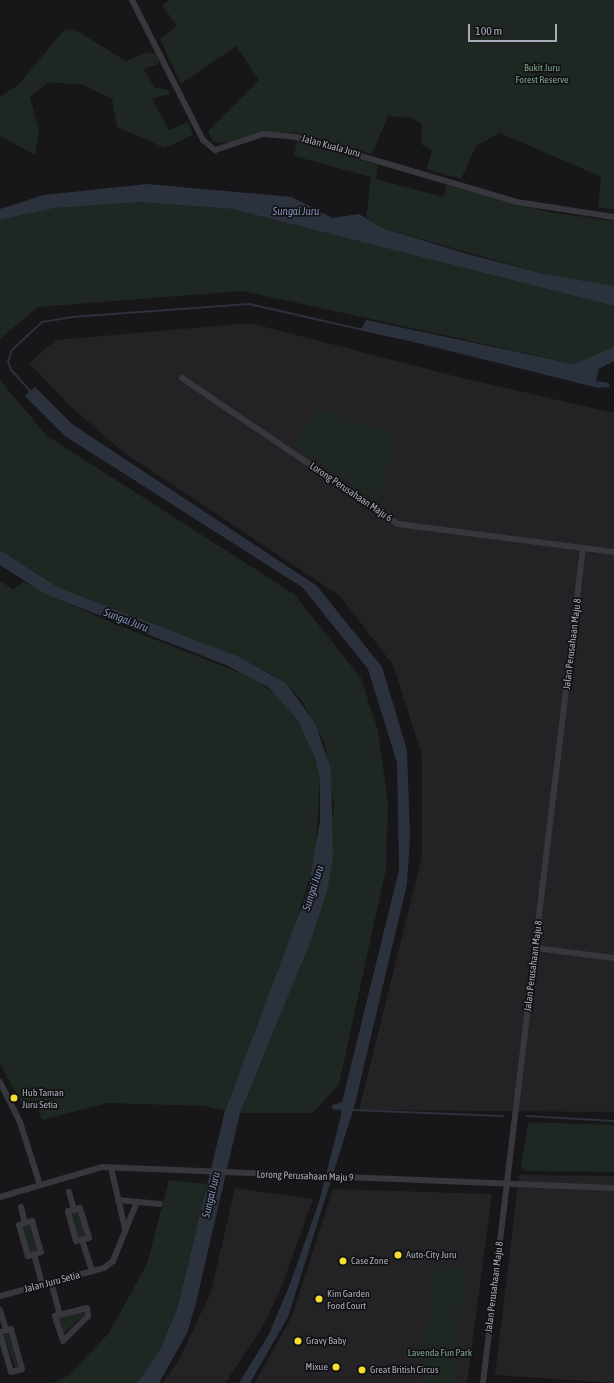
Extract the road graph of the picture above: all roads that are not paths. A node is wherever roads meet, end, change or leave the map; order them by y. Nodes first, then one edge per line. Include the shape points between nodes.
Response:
1 (132, 0) edge
2 (614, 217) edge
3 (182, 378) dead end
4 (583, 548) junction
5 (614, 552) edge
6 (535, 948) junction
7 (614, 958) edge
8 (0, 1082) edge
9 (111, 1168) junction
10 (40, 1185) junction
11 (507, 1186) junction
12 (614, 1188) edge
13 (69, 1192) dead end
14 (0, 1197) edge
15 (118, 1200) junction
16 (137, 1202) junction
17 (160, 1204) dead end
18 (20, 1207) dead end
19 (74, 1210) junction
20 (25, 1223) junction
21 (125, 1228) junction
22 (82, 1240) junction
23 (34, 1254) junction
24 (92, 1271) junction
25 (51, 1282) junction
26 (42, 1284) junction
27 (0, 1296) edge
28 (0, 1310) edge
29 (60, 1315) junction
30 (2, 1332) edge
31 (483, 1383) edge

1 - 2 street, Jalan Kuala Juru via 203,140 215,150 263,134 296,137 517,202
3 - 4 street, Lorong Perusahaan Maju 6 via 398,524
4 - 5 street, Lorong Perusahaan Maju 6
4 - 6 street, Jalan Perusahaan Maju 8
6 - 7 street
6 - 11 street, Jalan Perusahaan Maju 8
8 - 10 street via 20,1122
9 - 10 street, Lorong Perusahaan Maju 9
9 - 11 street, Lorong Perusahaan Maju 9
9 - 15 street
10 - 14 street, Lorong Perusahaan Maju 9
11 - 12 street, Lorong Perusahaan Maju 9
11 - 31 street, Jalan Perusahaan Maju 8
13 - 19 street
15 - 16 street
15 - 21 street
16 - 17 street
16 - 21 street
18 - 20 street
19 - 22 street via 68,1211 76,1241
19 - 22 street via 80,1208 89,1238
20 - 23 street via 19,1225 28,1256
20 - 23 street via 32,1221 41,1252
21 - 24 street, Jalan Juru Setia via 113,1261 104,1268
22 - 24 street
23 - 26 street
24 - 25 street, Jalan Juru Setia
25 - 26 street, Jalan Juru Setia
25 - 29 street
26 - 27 street, Jalan Juru Setia
28 - 30 street
29 - 29 street via 87,1308 89,1309 88,1316 63,1341 55,1316
30 - 30 street via 11,1329 22,1369 11,1372

